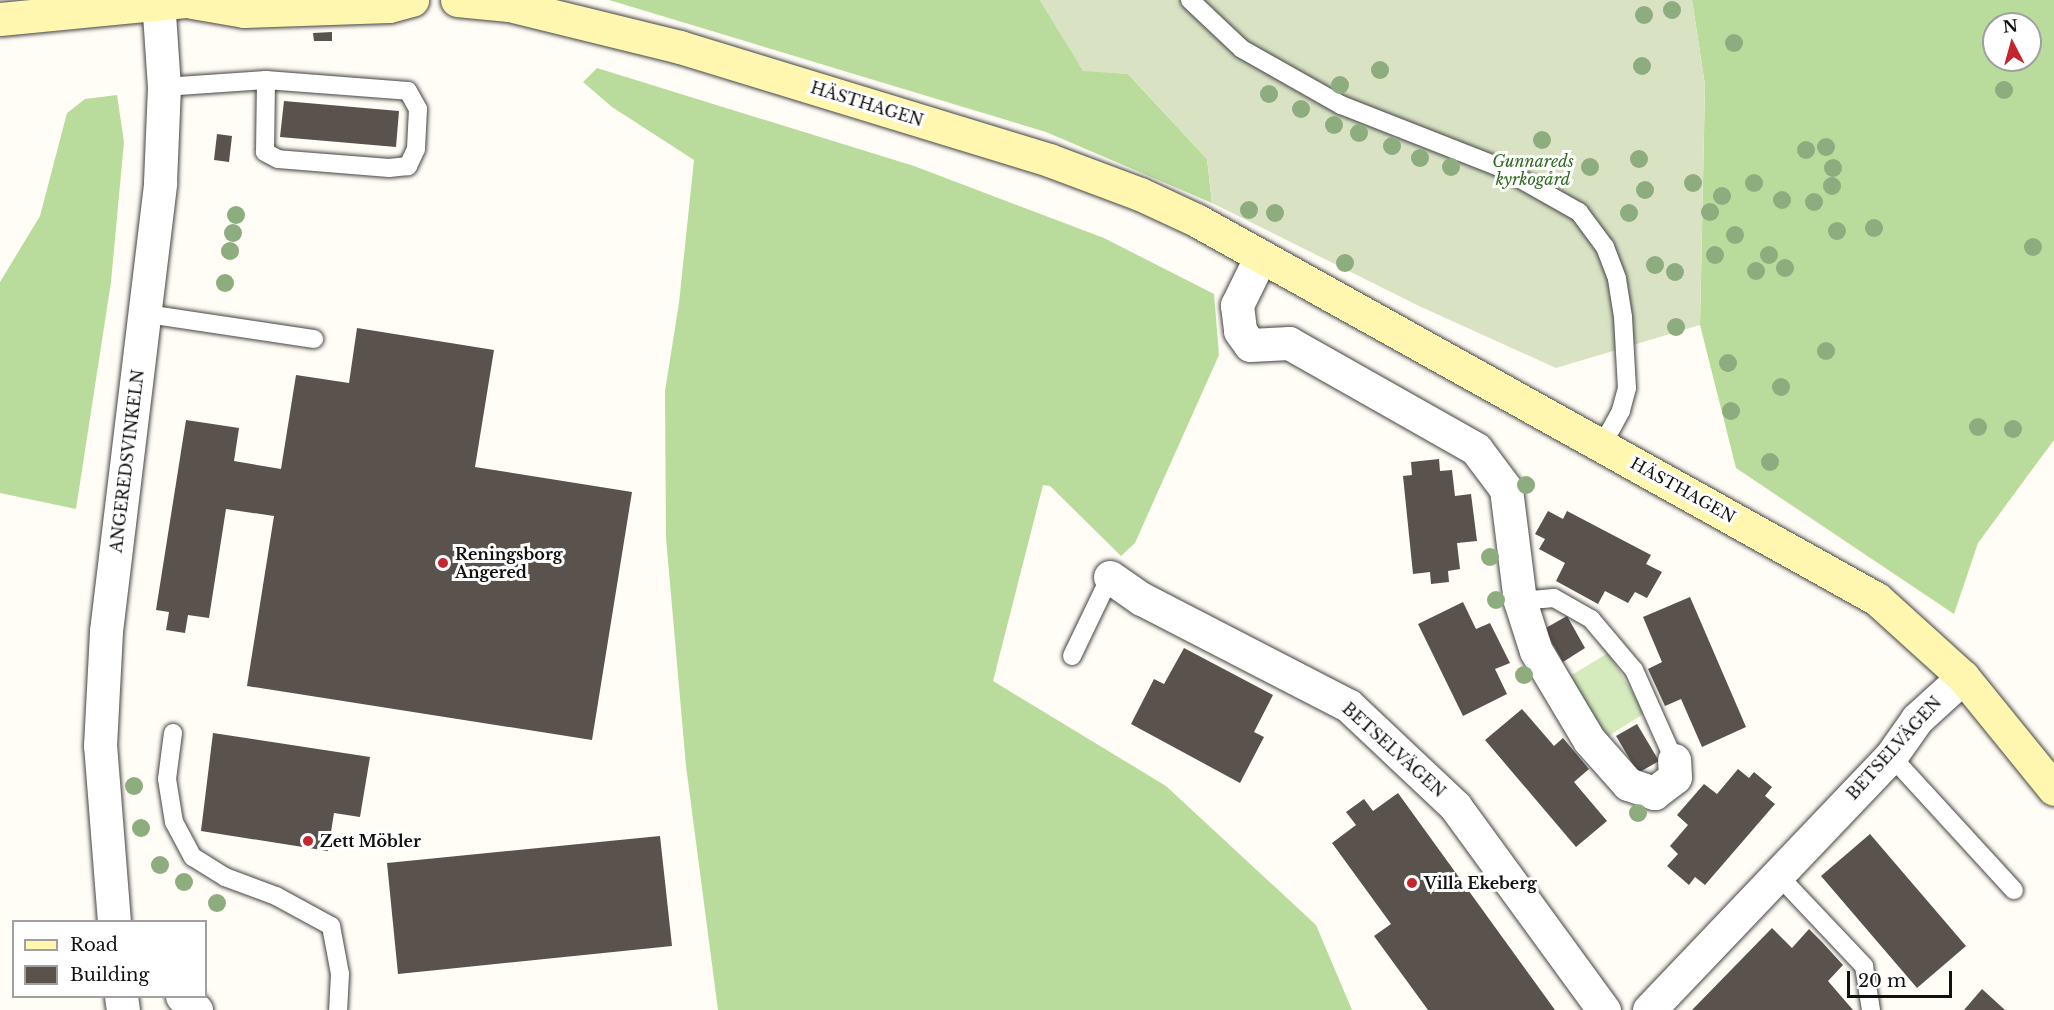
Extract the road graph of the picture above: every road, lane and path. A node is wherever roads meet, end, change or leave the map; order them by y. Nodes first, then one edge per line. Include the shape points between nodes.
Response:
1 (412, 0) edge
2 (457, 0) edge
3 (1190, 0) edge
4 (195, 1) edge
5 (158, 2) edge
6 (0, 19) edge
7 (266, 80) junction
8 (164, 87) junction
9 (1261, 256) junction
10 (147, 314) junction
11 (314, 339) dead end
12 (1602, 445) junction
13 (1110, 577) joint
14 (1520, 601) junction
15 (1072, 656) dead end
16 (1963, 676) junction
17 (173, 733) dead end
18 (1891, 756) junction
19 (1674, 760) joint
20 (2054, 789) edge
21 (1777, 874) junction
22 (2014, 890) dead end
23 (114, 920) edge
24 (184, 998) edge
25 (196, 1010) edge
26 (338, 1010) edge
27 (1604, 1010) edge
28 (1649, 1010) edge
29 (1871, 1010) edge

1 - 4 street via 389,6 244,11
2 - 9 street, HÄSTHAGEN via 509,5 588,22 963,133 1140,194
3 - 12 lane via 1242,49 1341,105 1499,167 1579,212 1605,247 1617,279 1623,317 1627,388 1621,411
4 - 5 street
5 - 6 street
5 - 8 street, ANGEREDSVINKELN
7 - 7 lane via 265,152 278,159 389,168 408,166 416,149 418,109 408,91
7 - 8 lane
8 - 10 street, ANGEREDSVINKELN via 160,182
9 - 12 street, HÄSTHAGEN
9 - 14 street via 1238,305 1240,331 1250,345 1289,342 1476,449 1506,489
10 - 11 lane
10 - 23 street, ANGEREDSVINKELN via 106,631 101,711 100,746
12 - 16 street, HÄSTHAGEN via 1877,599
13 - 15 lane
13 - 27 street, BETSELVÄGEN via 1142,599 1349,706 1455,806
14 - 19 lane via 1554,598 1591,619 1634,670
14 - 19 street via 1536,651 1589,740 1628,784 1654,794 1675,777
16 - 18 street, BETSELVÄGEN via 1917,719
16 - 20 street, HÄSTHAGEN
17 - 26 lane via 167,779 172,812 193,857 225,877 276,896 331,926 340,974
18 - 21 street, BETSELVÄGEN
18 - 22 lane
21 - 28 street, BETSELVÄGEN
21 - 29 lane via 1864,966
24 - 25 street

